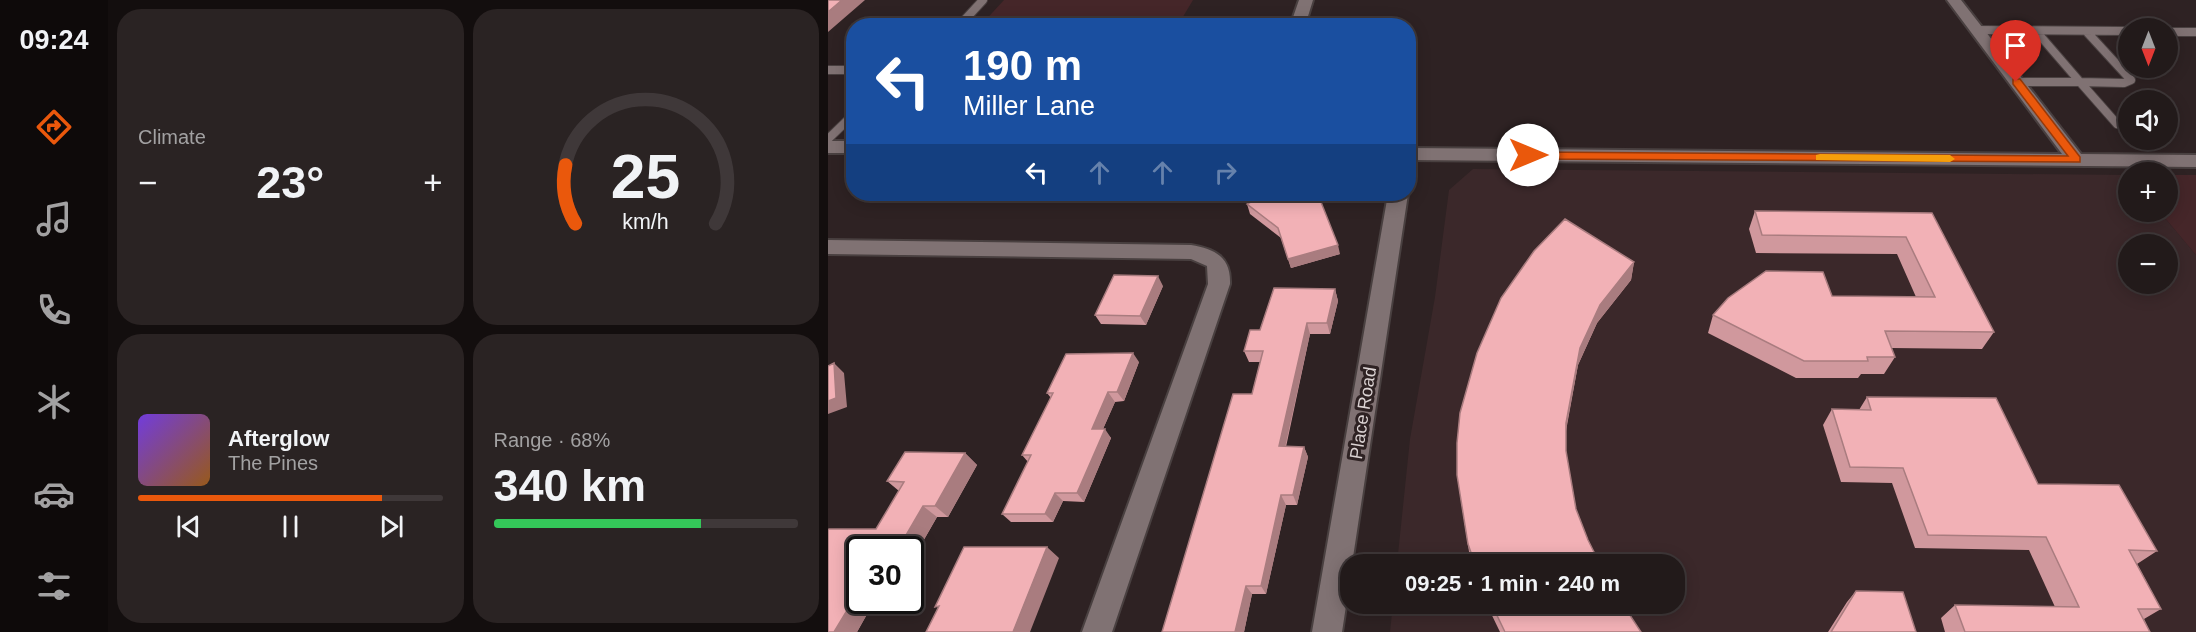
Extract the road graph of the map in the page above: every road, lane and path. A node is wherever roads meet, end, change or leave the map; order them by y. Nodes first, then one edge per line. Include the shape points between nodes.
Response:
1 (983, 0) edge
2 (1306, 0) edge
3 (1954, 0) edge
4 (966, 18) edge
5 (1300, 18) edge
6 (1977, 30) junction
7 (2036, 31) junction
8 (2086, 31) junction
9 (2118, 31) edge
10 (2178, 32) edge
11 (2196, 32) edge
12 (828, 70) edge
13 (846, 70) edge
14 (2016, 82) junction
15 (2080, 82) junction
16 (846, 122) edge
17 (2117, 124) dead end
18 (828, 139) edge
19 (846, 146) edge
20 (828, 147) edge
21 (1416, 154) edge
22 (2076, 160) junction
23 (2196, 161) edge
24 (1397, 201) edge
25 (828, 247) edge
26 (1097, 632) edge
27 (1327, 632) edge

1 - 4 lane
2 - 5 street
3 - 6 street
6 - 7 lane
6 - 14 street
7 - 8 lane
7 - 15 lane
8 - 9 lane
8 - 15 lane via 2131,80
10 - 11 lane
12 - 13 lane
14 - 15 lane
14 - 22 street
15 - 17 lane
16 - 18 lane
19 - 20 street
21 - 22 street
22 - 23 street
24 - 27 street, Place Road
25 - 26 street via 1191,252 1216,260 1219,284

